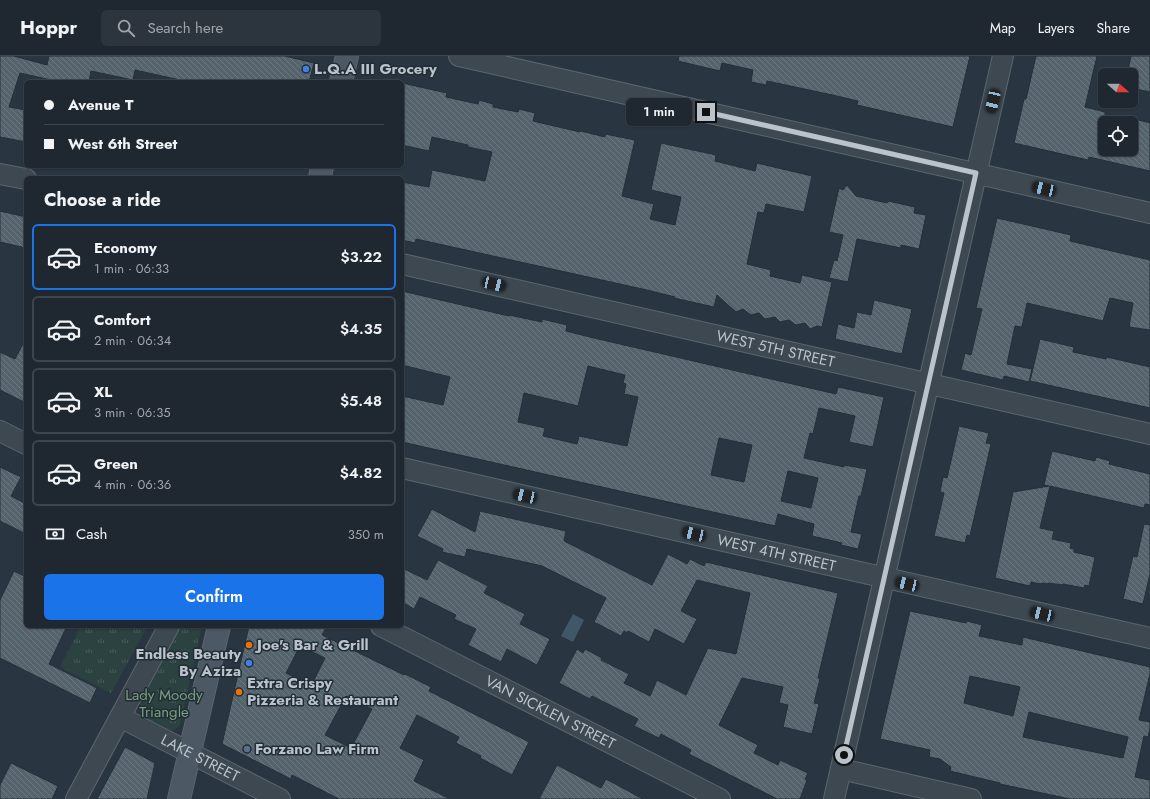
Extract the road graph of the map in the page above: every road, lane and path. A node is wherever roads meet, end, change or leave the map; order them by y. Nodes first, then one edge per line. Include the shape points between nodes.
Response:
1 (347, 56) edge
2 (459, 56) edge
3 (1003, 56) edge
4 (342, 80) edge
5 (976, 173) junction
6 (0, 174) edge
7 (24, 180) edge
8 (1150, 213) edge
9 (404, 264) edge
10 (928, 383) junction
11 (0, 431) edge
12 (1150, 434) edge
13 (24, 443) edge
14 (404, 468) edge
15 (884, 578) junction
16 (168, 628) edge
17 (219, 628) edge
18 (385, 628) edge
19 (1150, 638) edge
20 (120, 717) junction
21 (190, 753) junction
22 (841, 769) junction
23 (76, 799) edge
24 (179, 799) edge
25 (280, 799) edge
26 (720, 799) edge
27 (834, 799) edge
28 (971, 799) edge

1 - 4 main road
2 - 5 street
3 - 5 street
5 - 8 street
5 - 10 street
6 - 7 street
9 - 10 street, WEST 5TH STREET
10 - 12 street, WEST 5TH STREET
10 - 15 street
11 - 13 street
14 - 15 street, WEST 4TH STREET
15 - 19 street, WEST 4TH STREET
15 - 22 street
16 - 20 street
17 - 21 main road
18 - 26 street, VAN SICKLEN STREET
20 - 21 street, LAKE STREET
20 - 23 street
21 - 24 main road
21 - 25 street, LAKE STREET
22 - 27 street
22 - 28 street

